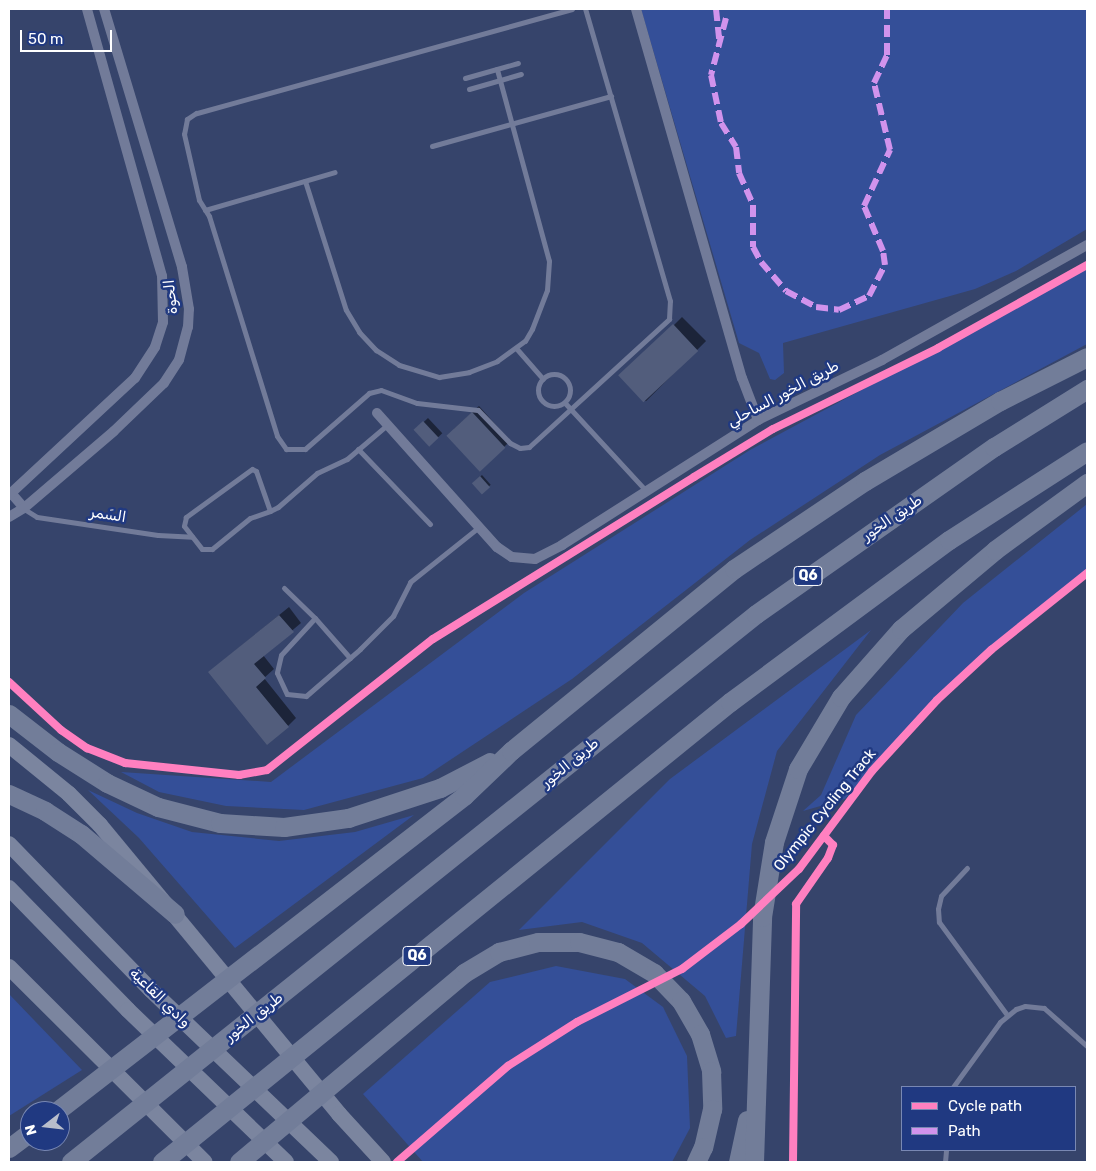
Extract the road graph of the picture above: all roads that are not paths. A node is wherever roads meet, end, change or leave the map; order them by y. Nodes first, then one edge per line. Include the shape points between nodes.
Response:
1 (87, 9) edge
2 (104, 9) edge
3 (572, 9) edge
4 (586, 9) edge
5 (636, 9) edge
6 (518, 63) dead end
7 (497, 69) junction
8 (521, 74) dead end
9 (465, 78) dead end
10 (500, 80) junction
11 (469, 89) dead end
12 (610, 96) junction
13 (512, 124) junction
14 (432, 146) dead end
15 (335, 172) dead end
16 (305, 181) junction
17 (205, 210) junction
18 (1087, 245) edge
19 (516, 348) junction
20 (1087, 357) edge
21 (543, 379) junction
22 (1087, 389) edge
23 (565, 403) junction
24 (571, 409) junction
25 (377, 413) dead end
26 (758, 420) junction
27 (387, 426) junction
28 (358, 449) junction
29 (1087, 451) edge
30 (1087, 483) edge
31 (647, 492) junction
32 (10, 494) edge
33 (24, 508) junction
34 (270, 512) junction
35 (9, 517) edge
36 (430, 524) dead end
37 (479, 526) junction
38 (192, 537) junction
39 (284, 588) dead end
40 (315, 618) junction
41 (350, 658) junction
42 (9, 714) edge
43 (9, 745) edge
44 (511, 751) junction
45 (9, 794) edge
46 (9, 844) edge
47 (967, 868) dead end
48 (9, 888) edge
49 (175, 914) junction
50 (9, 967) edge
51 (1007, 1015) junction
52 (1087, 1046) edge
53 (756, 1059) junction
54 (954, 1086) edge
55 (70, 1101) edge
56 (20, 1140) edge
57 (9, 1148) edge
58 (71, 1162) edge
59 (162, 1162) edge
60 (206, 1162) edge
61 (238, 1162) edge
62 (286, 1162) edge
63 (331, 1162) edge
64 (384, 1162) edge
65 (696, 1162) edge
66 (738, 1162) edge
67 (754, 1162) edge

1 - 32 street, الحوة via 162,276 163,322 155,347 135,378
2 - 33 street, الحوة via 182,267 189,309 188,327 179,360 164,383 114,431
3 - 17 lane via 191,115 185,124 184,134 199,200
4 - 12 lane
5 - 26 street via 742,378
6 - 7 lane
7 - 9 lane
7 - 10 lane
8 - 10 lane
10 - 11 lane
10 - 13 lane
12 - 13 lane
12 - 24 lane via 671,310 666,323
13 - 14 lane
13 - 19 lane via 549,261 547,290 539,317 525,341
15 - 16 lane
16 - 17 lane
16 - 19 lane via 346,310 359,332 376,350 399,365 439,376 484,367
17 - 24 lane via 277,436 286,449 305,449 377,390 417,403 478,410 510,443 520,448 533,445
18 - 26 street, طريق الخور الساحلي via 882,360
19 - 21 lane
20 - 44 highway via 1000,401 864,481 734,569
21 - 23 lane via 538,390 542,400 551,406
21 - 23 lane via 552,374 567,381 570,391
22 - 58 highway, طريق الخور / Q6 via 962,470 756,614
23 - 24 lane
24 - 31 lane
25 - 27 street
26 - 31 street, طريق الخور الساحلي
27 - 28 lane
27 - 37 street
28 - 34 lane via 338,464 317,473
28 - 36 lane
29 - 59 highway, Q6 via 949,540 730,702
30 - 53 highway via 964,575 901,629 841,697 798,769 774,842 762,917
31 - 37 street, طريق الخور الساحلي via 535,559 517,559 497,547
32 - 33 street
33 - 35 street, الحوة
33 - 38 lane, السَمر via 37,517
34 - 38 lane via 250,518 207,551
34 - 38 lane via 256,471 248,470 186,517 184,526
37 - 41 lane via 410,582 393,616
39 - 40 lane
40 - 41 lane
40 - 41 lane via 281,656 277,673 288,694 306,696
42 - 44 highway via 58,752 107,782 158,807 220,823 284,827 348,818 440,788
43 - 49 main road via 69,794 100,825
44 - 55 highway via 464,796
45 - 49 highway via 45,811 81,834
46 - 63 main road, وادي القاعية via 151,990
47 - 51 lane via 941,896 939,922
48 - 62 main road, وادي القاعية via 128,1010
49 - 64 main road via 339,1114
50 - 60 main road
51 - 52 lane via 1025,1006 1044,1008
51 - 54 lane via 963,1069
53 - 66 highway
53 - 67 highway
56 - 57 highway
61 - 65 highway via 464,973 499,952 538,942 579,942 618,952 654,973 680,1001 700,1034 710,1071 712,1110 704,1147

